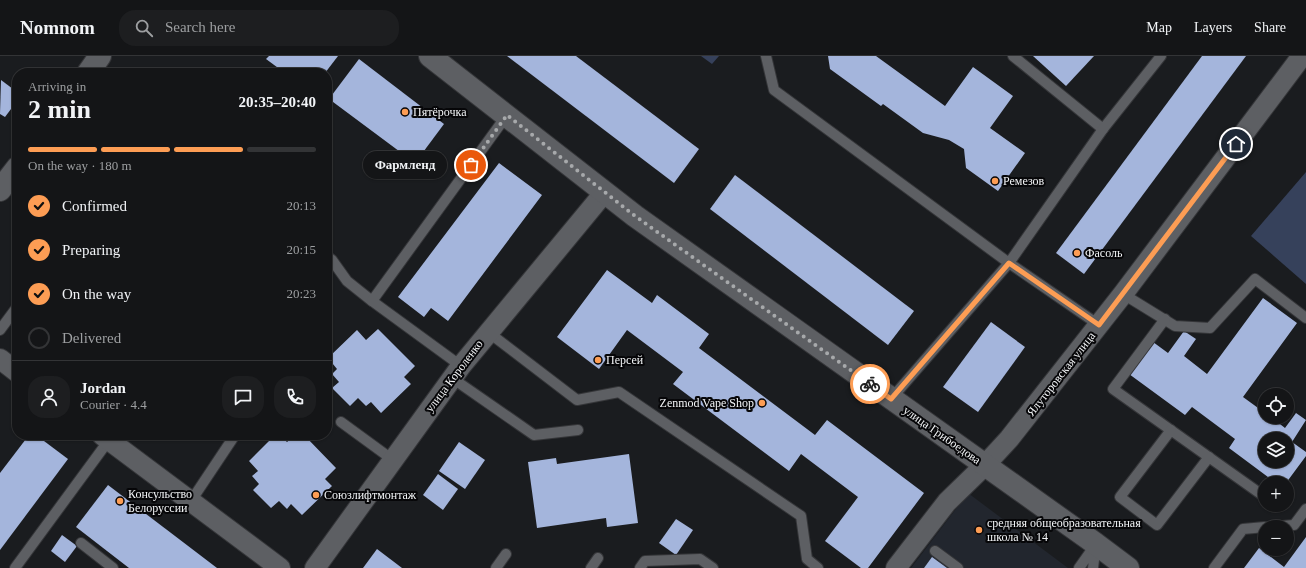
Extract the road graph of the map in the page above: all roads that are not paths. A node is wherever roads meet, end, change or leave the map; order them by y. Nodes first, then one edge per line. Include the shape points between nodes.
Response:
1 (100, 56) edge
2 (766, 56) edge
3 (1013, 56) edge
4 (1161, 56) edge
5 (1302, 56) edge
6 (440, 59) edge
7 (92, 68) edge
8 (507, 115) junction
9 (1103, 129) junction
10 (12, 174) edge
11 (0, 190) edge
12 (604, 192) junction
13 (332, 260) edge
14 (1009, 263) junction
15 (1123, 294) junction
16 (372, 301) junction
17 (12, 314) edge
18 (1306, 318) edge
19 (1165, 319) junction
20 (1099, 325) junction
21 (0, 330) edge
22 (488, 332) junction
23 (0, 359) edge
24 (12, 368) edge
25 (456, 372) junction
26 (891, 399) junction
27 (342, 422) dead end
28 (578, 430) dead end
29 (1171, 430) junction
30 (105, 440) edge
31 (109, 440) edge
32 (232, 440) edge
33 (1208, 457) junction
34 (393, 460) junction
35 (985, 465) junction
36 (1258, 492) edge
37 (191, 501) junction
38 (1306, 509) edge
39 (1294, 525) edge
40 (1258, 529) edge
41 (81, 543) dead end
42 (1096, 544) junction
43 (936, 551) dead end
44 (506, 554) dead end
45 (598, 558) dead end
46 (14, 568) edge
47 (113, 568) edge
48 (280, 568) edge
49 (315, 568) edge
50 (496, 568) edge
51 (591, 568) edge
52 (640, 568) edge
53 (713, 568) edge
54 (818, 568) edge
55 (896, 568) edge
56 (958, 568) edge
57 (1079, 568) edge
58 (1093, 568) edge
59 (1128, 568) edge
60 (1214, 568) edge

1 - 7 street
2 - 14 lane via 774,90
3 - 9 lane
4 - 9 lane
5 - 15 street, Ялуторовская улица
6 - 8 street, улица Грибоедова
8 - 12 street, улица Грибоедова
8 - 16 lane
9 - 14 lane
10 - 11 street
12 - 22 street, улица Короленко
12 - 26 street, улица Грибоедова
13 - 16 lane via 348,281
14 - 20 lane
14 - 26 lane
15 - 19 lane
15 - 20 street, Ялуторовская улица
16 - 25 lane
17 - 21 lane
18 - 19 lane via 1255,280 1210,328 1175,326
19 - 29 lane via 1113,389
20 - 35 street, Ялуторовская улица via 1009,439
22 - 25 street, улица Короленко
22 - 54 lane via 576,400 619,392 801,516 807,559
23 - 24 street
25 - 28 lane via 534,435
25 - 34 street, улица Короленко
26 - 35 street, улица Грибоедова
27 - 34 lane
29 - 33 lane
29 - 33 lane via 1120,497 1157,525
30 - 46 lane
31 - 37 street
32 - 37 lane
33 - 36 lane
34 - 49 street, улица Короленко
35 - 42 street, улица Грибоедова
35 - 55 street, Ялуторовская улица via 947,502
37 - 48 street
38 - 39 lane
40 - 60 lane via 1243,530
41 - 47 lane
42 - 57 lane
42 - 58 lane
42 - 59 street, улица Грибоедова
43 - 56 lane
44 - 50 lane
45 - 51 lane
52 - 53 lane via 645,561 700,560

